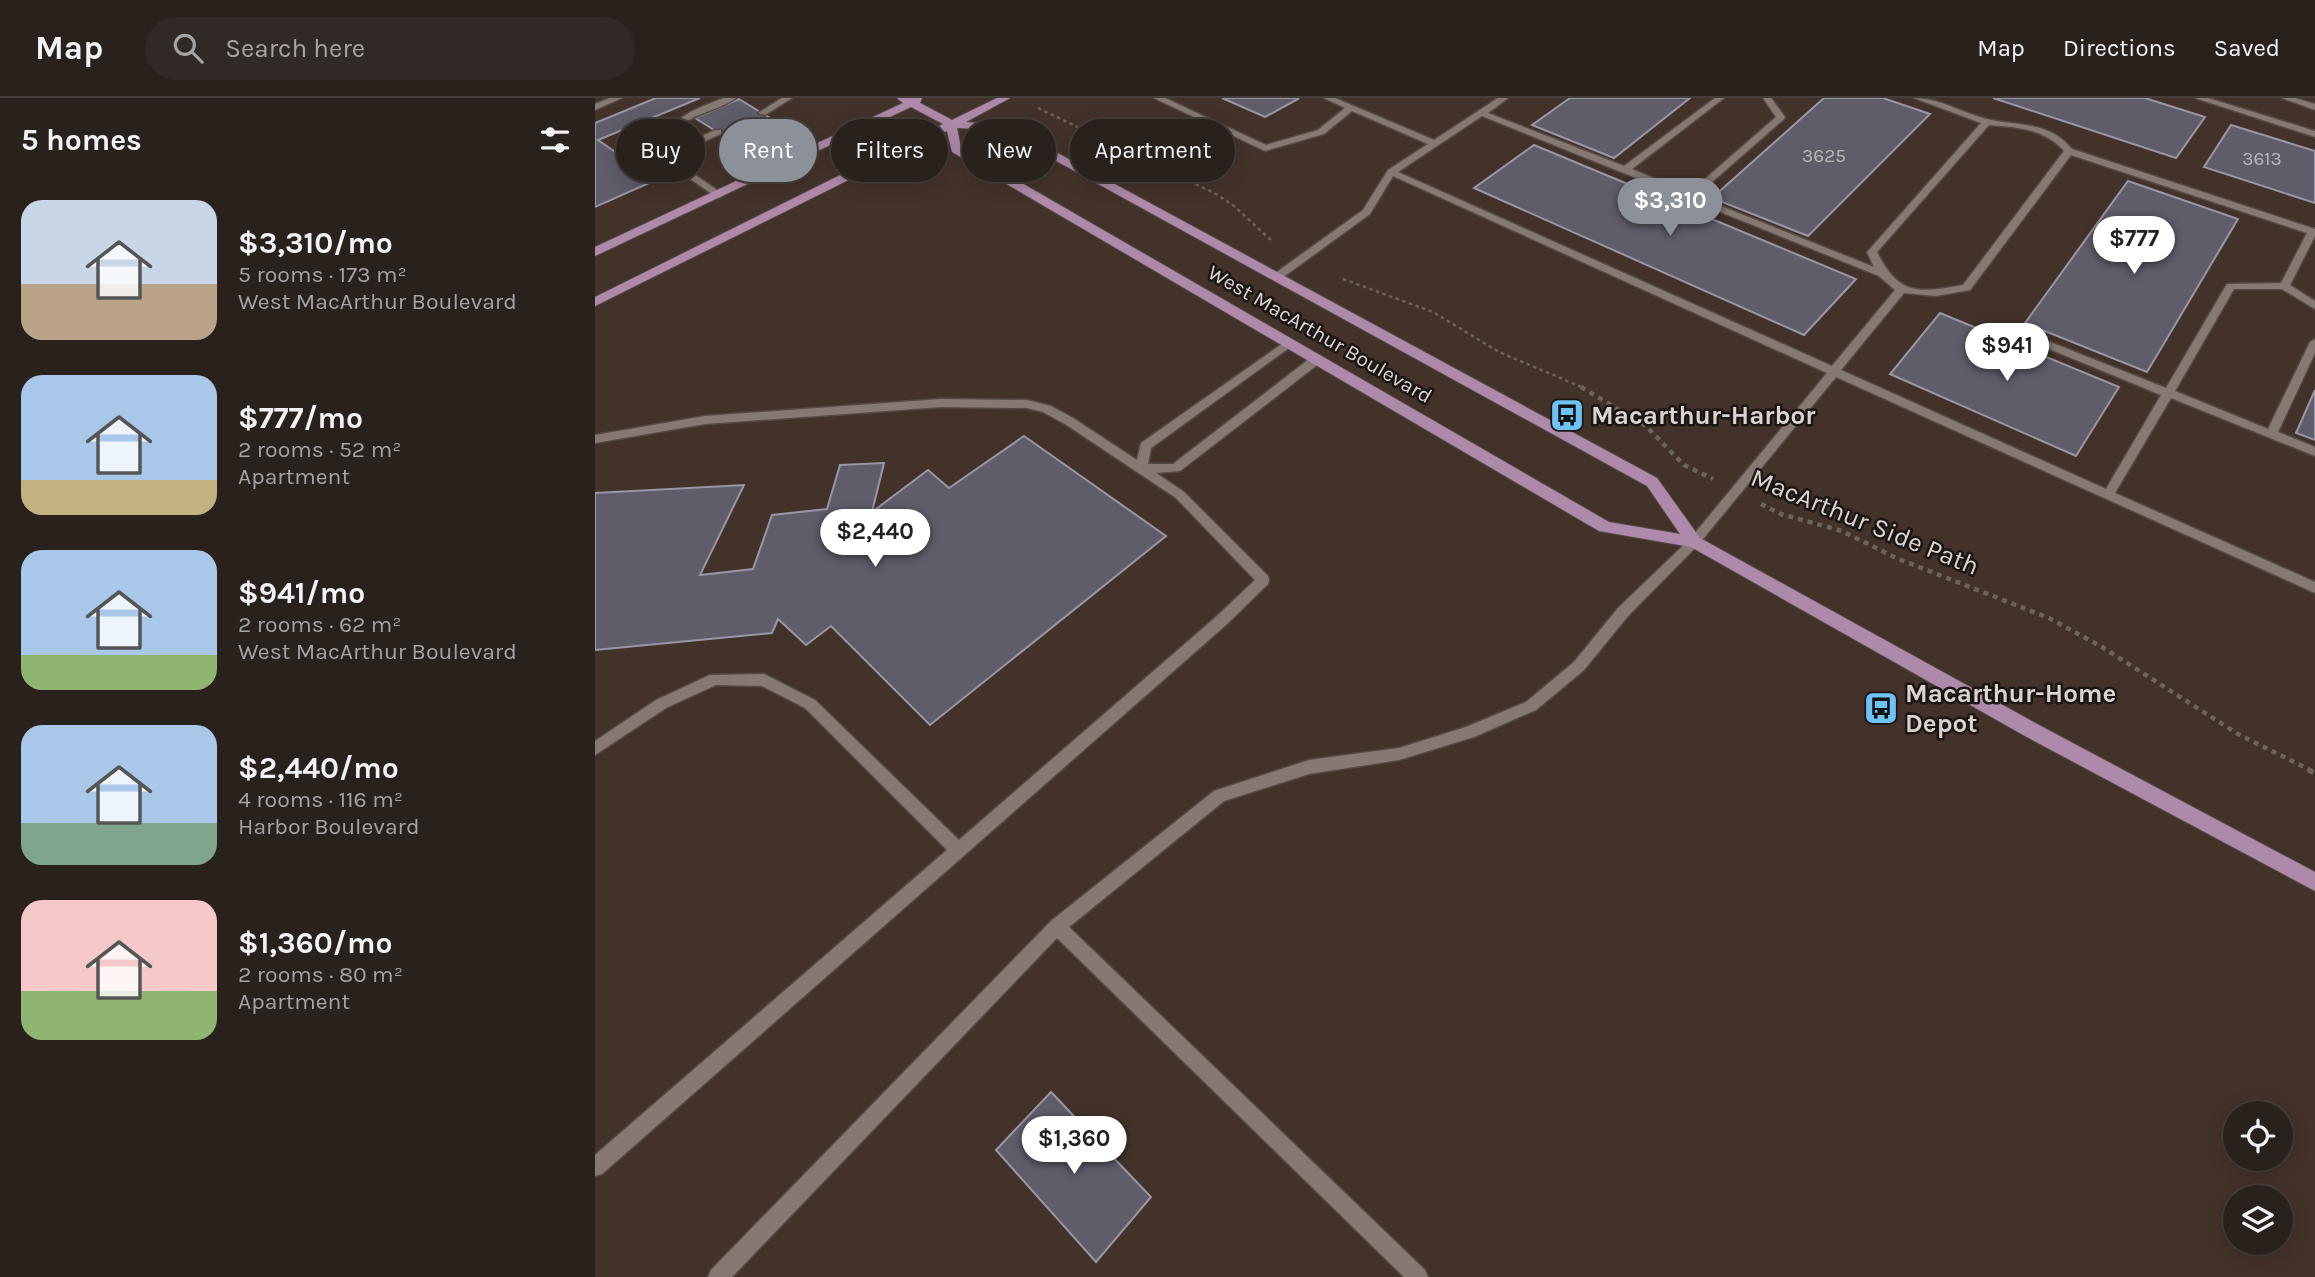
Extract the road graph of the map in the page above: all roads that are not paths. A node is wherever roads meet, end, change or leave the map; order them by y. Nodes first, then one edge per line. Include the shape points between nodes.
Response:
1 (618, 98) edge
2 (732, 98) edge
3 (788, 98) edge
4 (1005, 98) edge
5 (1158, 98) edge
6 (1328, 98) edge
7 (1504, 98) edge
8 (1720, 98) edge
9 (1767, 98) edge
10 (1918, 98) edge
11 (2199, 98) edge
12 (2286, 98) edge
13 (774, 100) edge
14 (912, 100) edge
15 (595, 107) edge
16 (2315, 107) edge
17 (1351, 108) junction
18 (762, 113) dead end
19 (1481, 113) junction
20 (682, 119) edge
21 (1987, 122) junction
22 (951, 124) junction
23 (718, 132) dead end
24 (2315, 134) edge
25 (705, 138) edge
26 (1434, 144) junction
27 (2069, 151) junction
28 (1625, 170) junction
29 (1391, 172) junction
30 (699, 182) edge
31 (718, 195) junction
32 (1690, 197) junction
33 (2314, 231) edge
34 (597, 249) edge
35 (1883, 274) junction
36 (1278, 276) junction
37 (2284, 286) junction
38 (1901, 290) junction
39 (595, 302) edge
40 (2315, 306) edge
41 (2315, 342) edge
42 (1289, 343) junction
43 (2046, 344) dead end
44 (1317, 359) junction
45 (1834, 372) junction
46 (2169, 392) junction
47 (2270, 434) junction
48 (595, 439) edge
49 (2315, 452) edge
50 (1141, 469) junction
51 (2108, 495) junction
52 (1693, 542) junction
53 (2315, 588) edge
54 (595, 749) edge
55 (957, 849) junction
56 (2315, 882) edge
57 (1057, 927) junction
58 (595, 1167) edge
59 (718, 1277) edge
60 (1418, 1277) edge

1 - 15 lane
2 - 20 lane
3 - 13 lane
4 - 22 main road
5 - 17 lane via 1265,148 1321,132
6 - 17 lane
7 - 19 lane
8 - 28 lane
9 - 32 lane via 1781,117
10 - 21 lane
11 - 24 lane
12 - 16 lane
13 - 18 lane
14 - 22 main road, West MacArthur Boulevard
14 - 31 main road
17 - 26 lane
19 - 26 lane
19 - 28 lane
21 - 27 lane via 2040,131 2061,140
21 - 35 lane via 1873,252
22 - 36 main road, West MacArthur Boulevard via 1003,127
22 - 39 main road
22 - 42 main road, West MacArthur Boulevard via 956,150
23 - 25 lane
26 - 29 lane
27 - 33 lane
27 - 38 lane via 1966,288 1936,293
28 - 32 lane
29 - 36 lane via 1367,212
29 - 45 lane
30 - 31 lane
31 - 34 main road
32 - 35 lane
33 - 37 lane
35 - 38 lane
36 - 52 main road, West MacArthur Boulevard via 1653,482
37 - 40 lane
37 - 46 lane via 2231,286
38 - 45 lane
41 - 47 lane
42 - 44 main road, West MacArthur Boulevard
42 - 50 lane via 1145,446
43 - 46 lane
44 - 50 lane via 1176,468
44 - 52 main road, West MacArthur Boulevard via 1605,527
45 - 51 lane
45 - 52 lane
46 - 47 lane
46 - 51 lane
47 - 49 lane
48 - 50 lane via 705,420 1002,402 1047,409
50 - 55 lane via 1180,495 1263,580
51 - 53 lane
52 - 56 main road, West MacArthur Boulevard
52 - 57 lane via 1623,612 1579,666 1531,706 1469,733 1399,754 1309,767 1219,796
54 - 55 lane via 661,704 715,679 764,680 810,704
55 - 58 lane
57 - 59 lane
57 - 60 lane

